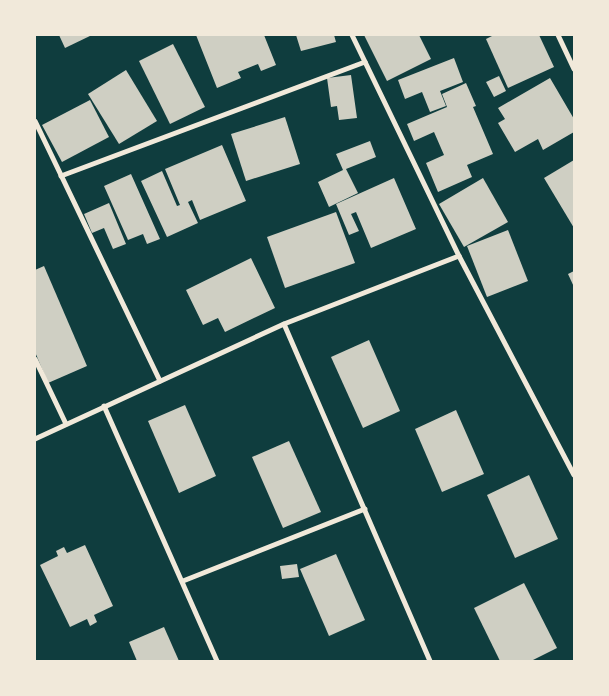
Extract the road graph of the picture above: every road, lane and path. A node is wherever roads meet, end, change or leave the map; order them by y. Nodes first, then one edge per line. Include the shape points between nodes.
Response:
1 (352, 35) edge
2 (558, 35) edge
3 (365, 62) junction
4 (574, 69) edge
5 (35, 121) edge
6 (62, 176) junction
7 (458, 256) junction
8 (284, 324) junction
9 (35, 359) edge
10 (160, 381) junction
11 (104, 406) junction
12 (66, 424) junction
13 (35, 439) edge
14 (574, 475) edge
15 (365, 509) junction
16 (183, 581) junction
17 (217, 661) edge
18 (430, 661) edge

1 - 3 street
2 - 4 street
3 - 6 street
3 - 7 street
5 - 6 street
6 - 10 street
7 - 8 street
7 - 14 street
8 - 10 street
8 - 15 street
9 - 12 street
10 - 11 street
11 - 12 street
11 - 16 street
12 - 13 street
15 - 16 street
15 - 18 street
16 - 17 street

